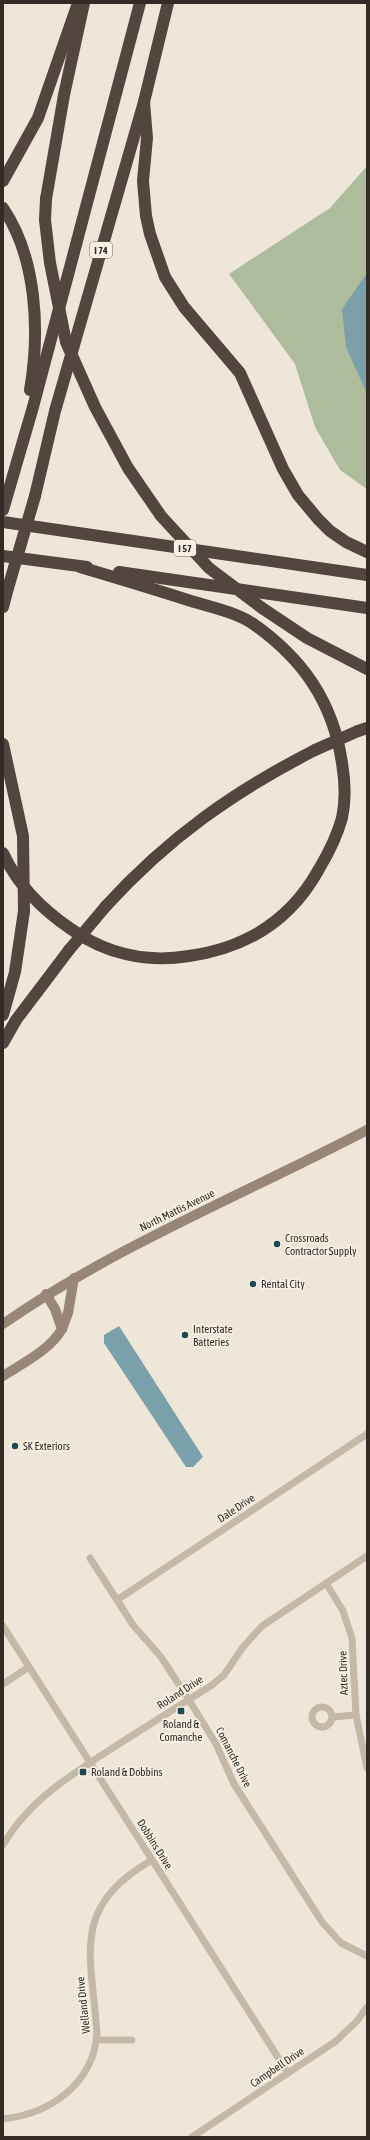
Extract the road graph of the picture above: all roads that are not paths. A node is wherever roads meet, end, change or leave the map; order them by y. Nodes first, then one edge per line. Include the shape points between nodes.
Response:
1 (78, 3) edge
2 (84, 3) edge
3 (140, 3) edge
4 (168, 3) edge
5 (144, 102) junction
6 (3, 181) edge
7 (3, 208) edge
8 (20, 455) junction
9 (3, 510) edge
10 (3, 522) edge
11 (367, 552) edge
12 (3, 556) edge
13 (80, 566) junction
14 (367, 574) edge
15 (3, 607) edge
16 (367, 608) edge
17 (367, 669) edge
18 (363, 729) edge
19 (3, 744) edge
20 (3, 853) edge
21 (3, 1015) edge
22 (3, 1043) edge
23 (367, 1130) edge
24 (74, 1278) junction
25 (46, 1294) junction
26 (3, 1324) edge
27 (62, 1329) junction
28 (3, 1376) edge
29 (367, 1434) edge
30 (367, 1556) edge
31 (90, 1558) dead end
32 (326, 1583) junction
33 (117, 1600) junction
34 (3, 1626) edge
35 (29, 1667) junction
36 (3, 1684) edge
37 (189, 1700) junction
38 (356, 1715) junction
39 (332, 1717) dead end
40 (90, 1762) junction
41 (367, 1768) edge
42 (3, 1845) edge
43 (152, 1860) junction
44 (367, 1956) edge
45 (367, 2007) edge
46 (97, 2040) junction
47 (132, 2040) dead end
48 (288, 2073) junction
49 (3, 2118) edge
50 (192, 2137) edge

1 - 6 highway via 38,118
2 - 17 highway, bridge via 64,95 46,199 45,220 50,263 66,342 95,407 128,468 160,516 209,568 262,608 307,638
3 - 8 highway, I 74
4 - 5 highway, I 74
5 - 11 highway via 147,138 143,181 146,216 165,277 184,307 240,373 283,469 302,501 330,531
5 - 15 highway, I 74, bridge via 55,411 40,467 36,496
7 - 8 highway via 22,248 36,322 33,373
8 - 9 highway, I 74
10 - 14 highway, I 57
12 - 13 highway
13 - 16 highway
13 - 20 highway via 215,608 249,622 284,648 303,669 322,697 339,740 345,783 342,818 328,853 309,888 284,916 248,939 215,952 173,959 136,957 107,949 81,936 55,918 35,899 8,865
18 - 22 highway, bridge via 315,750 234,796 180,835 138,872 106,906 16,1020
19 - 21 highway, bridge via 23,836 24,911 16,972
23 - 24 street, North Mattis Avenue via 181,1221
24 - 25 street, North Mattis Avenue
24 - 27 street via 68,1313
25 - 26 street, North Mattis Avenue
25 - 27 street
27 - 28 street via 58,1337 48,1345
29 - 33 street, Dale Drive
30 - 32 street, Roland Drive
31 - 33 street, Comanche Drive
32 - 37 street, Roland Drive via 262,1626 243,1647 224,1675
32 - 38 street, Aztec Drive via 343,1611 352,1638
33 - 37 street, Comanche Drive via 133,1625 161,1657
34 - 35 street, Dobbins Drive
35 - 36 street
35 - 40 street, Dobbins Drive
37 - 40 street, Roland Drive
37 - 44 street, Comanche Drive via 216,1744 234,1784 322,1922 342,1943
38 - 39 street
38 - 41 street, Aztec Drive
40 - 42 street, Roland Drive via 45,1795 16,1826
40 - 43 street, Dobbins Drive
43 - 46 street, Welland Drive via 132,1873 111,1892 93,1927 89,1948
43 - 48 street, Dobbins Drive
45 - 48 street, Campbell Drive via 348,2031
46 - 47 street
46 - 49 street, Welland Drive via 85,2071 63,2098 40,2110
48 - 50 street, Campbell Drive

